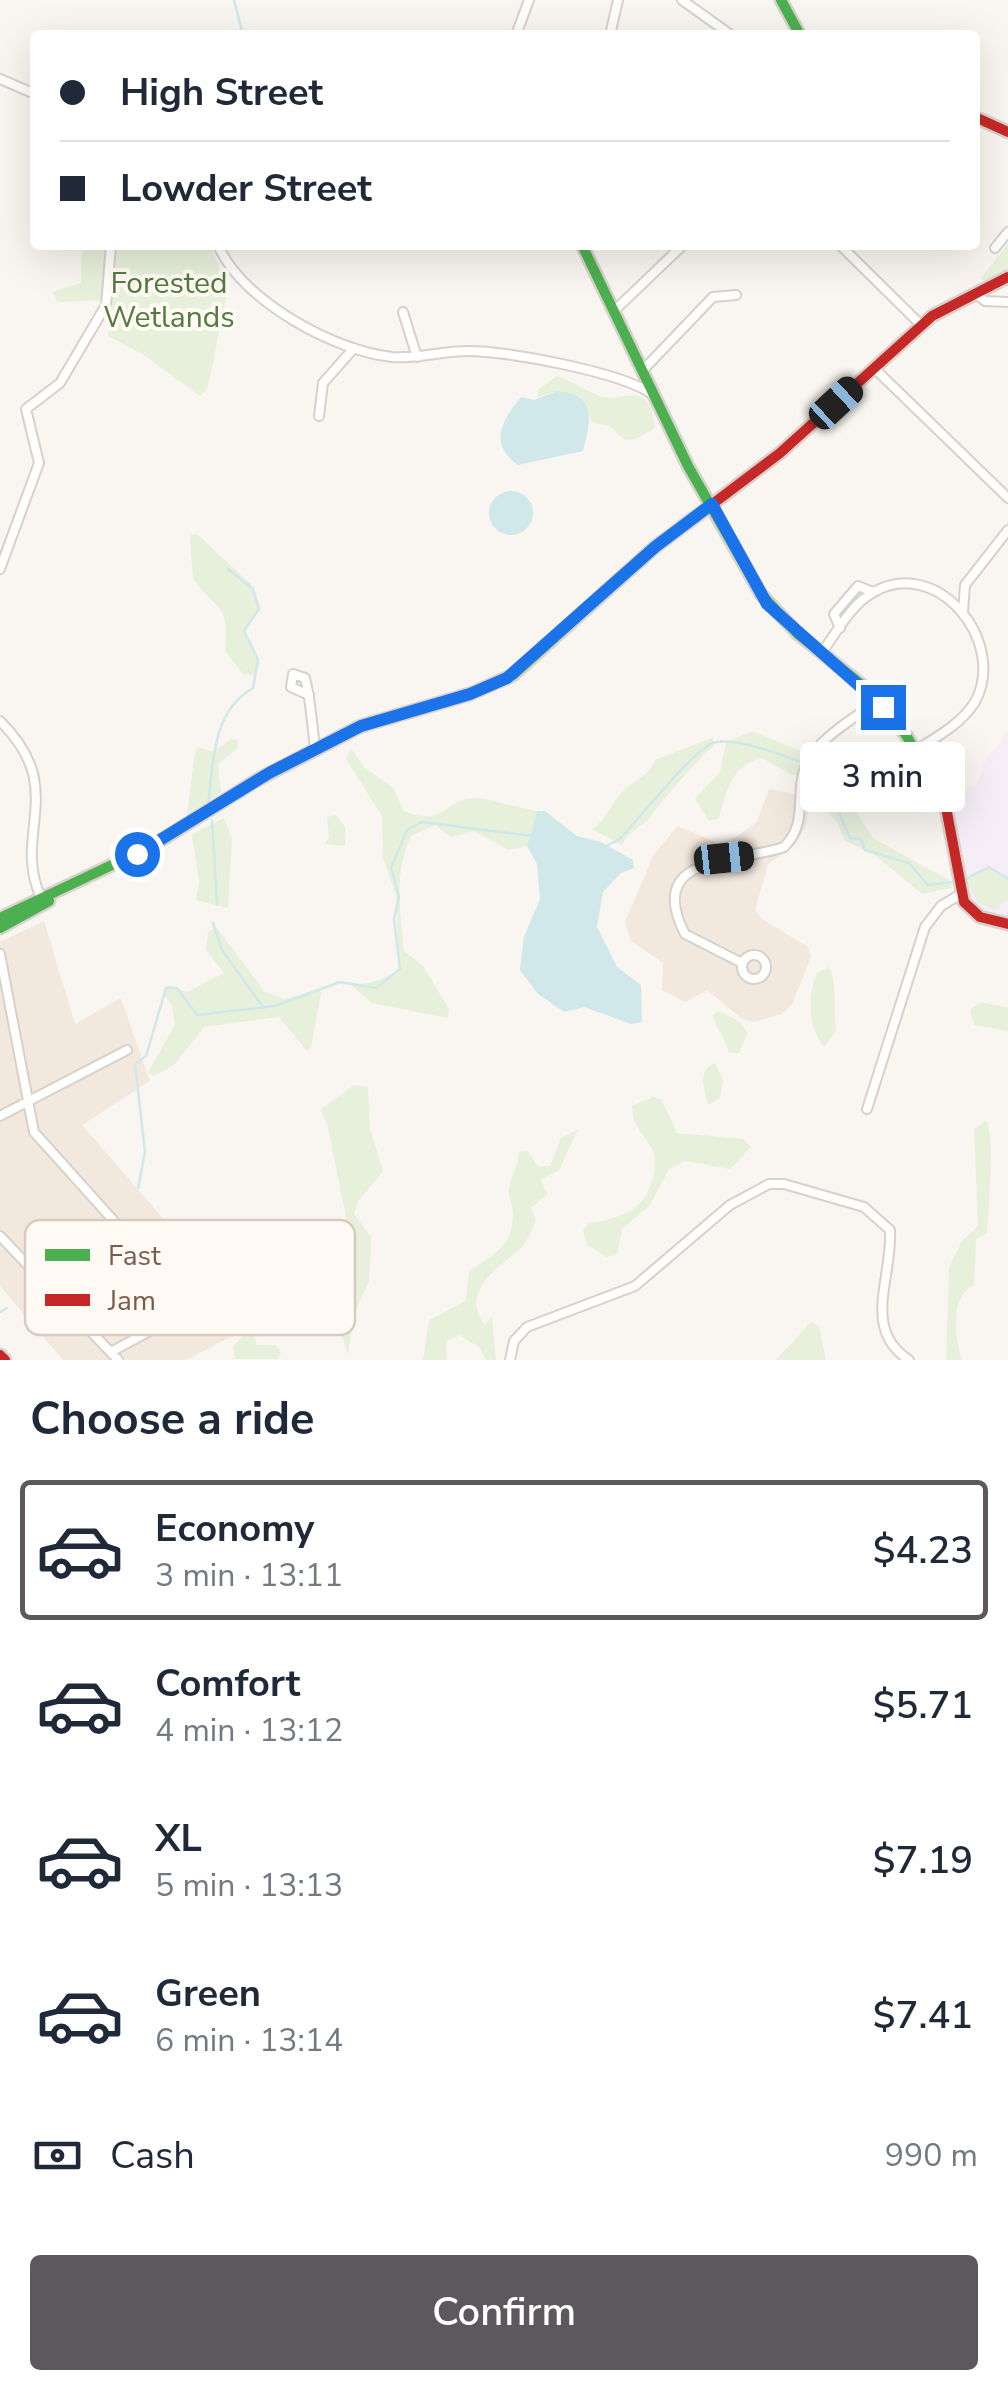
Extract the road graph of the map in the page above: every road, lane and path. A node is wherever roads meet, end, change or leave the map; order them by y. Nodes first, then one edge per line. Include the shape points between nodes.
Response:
1 (528, 0) edge
2 (618, 0) edge
3 (682, 0) edge
4 (781, 0) edge
5 (518, 30) edge
6 (611, 30) edge
7 (724, 30) edge
8 (797, 30) edge
9 (0, 78) edge
10 (30, 92) edge
11 (980, 119) edge
12 (1008, 132) edge
13 (1008, 232) edge
14 (995, 248) dead end
15 (111, 250) edge
16 (221, 250) edge
17 (585, 250) edge
18 (679, 250) edge
19 (845, 250) edge
20 (1008, 277) edge
21 (975, 293) junction
22 (736, 296) dead end
23 (1008, 302) edge
24 (615, 310) junction
25 (403, 312) dead end
26 (921, 325) junction
27 (354, 348) junction
28 (417, 357) junction
29 (874, 368) junction
30 (644, 369) junction
31 (654, 395) junction
32 (319, 416) dead end
33 (1008, 498) edge
34 (712, 504) junction
35 (1008, 530) edge
36 (0, 569) edge
37 (965, 585) junction
38 (941, 593) junction
39 (963, 612) junction
40 (822, 652) junction
41 (309, 696) dead end
42 (877, 700) junction
43 (0, 721) edge
44 (316, 748) junction
45 (916, 750) junction
46 (961, 894) junction
47 (43, 900) junction
48 (0, 918) edge
49 (1008, 924) edge
50 (0, 928) edge
51 (0, 954) edge
52 (742, 963) dead end
53 (127, 1050) dead end
54 (28, 1102) junction
55 (867, 1108) dead end
56 (0, 1116) edge
57 (111, 1220) edge
58 (0, 1236) edge
59 (25, 1262) edge
60 (94, 1335) edge
61 (147, 1335) edge
62 (894, 1350) junction
63 (114, 1356) edge
64 (510, 1360) edge
65 (887, 1360) edge
66 (909, 1360) edge

1 - 5 street
2 - 6 street
3 - 7 street
4 - 8 main road
9 - 10 street
11 - 12 main road
13 - 14 street
15 - 36 street via 106,305 60,384 26,409 38,463
16 - 27 street via 265,302
17 - 24 main road
18 - 24 street
19 - 26 street
20 - 21 main road
21 - 23 street via 985,301
21 - 26 main road
22 - 30 street via 714,297
24 - 30 main road
25 - 28 street
26 - 29 main road
27 - 28 street
27 - 32 street via 323,383
28 - 31 street via 496,354 626,380
29 - 33 street
29 - 34 main road
30 - 31 main road
31 - 34 main road
34 - 40 main road via 767,604
34 - 44 main road via 507,678 376,719
35 - 37 street
37 - 38 street
37 - 39 street
38 - 39 street
38 - 40 street via 907,583 873,592
39 - 45 street via 983,649 981,691 958,722
40 - 42 main road
41 - 44 street
42 - 45 main road
42 - 52 street via 819,746 807,764 800,824 784,847 701,863 680,882 676,908 685,934
43 - 47 street via 23,744 34,768 35,877
44 - 47 main road via 129,858
45 - 46 main road via 949,814
46 - 49 main road via 976,915
46 - 55 street via 925,927
47 - 48 main road
47 - 50 main road
51 - 54 street
53 - 54 street
54 - 56 street
54 - 57 street via 34,1132
58 - 59 street
60 - 63 street
61 - 63 street
62 - 64 street via 881,1327 890,1230 864,1207 768,1184 730,1205 635,1286 527,1327 514,1341
62 - 65 street
62 - 66 street

